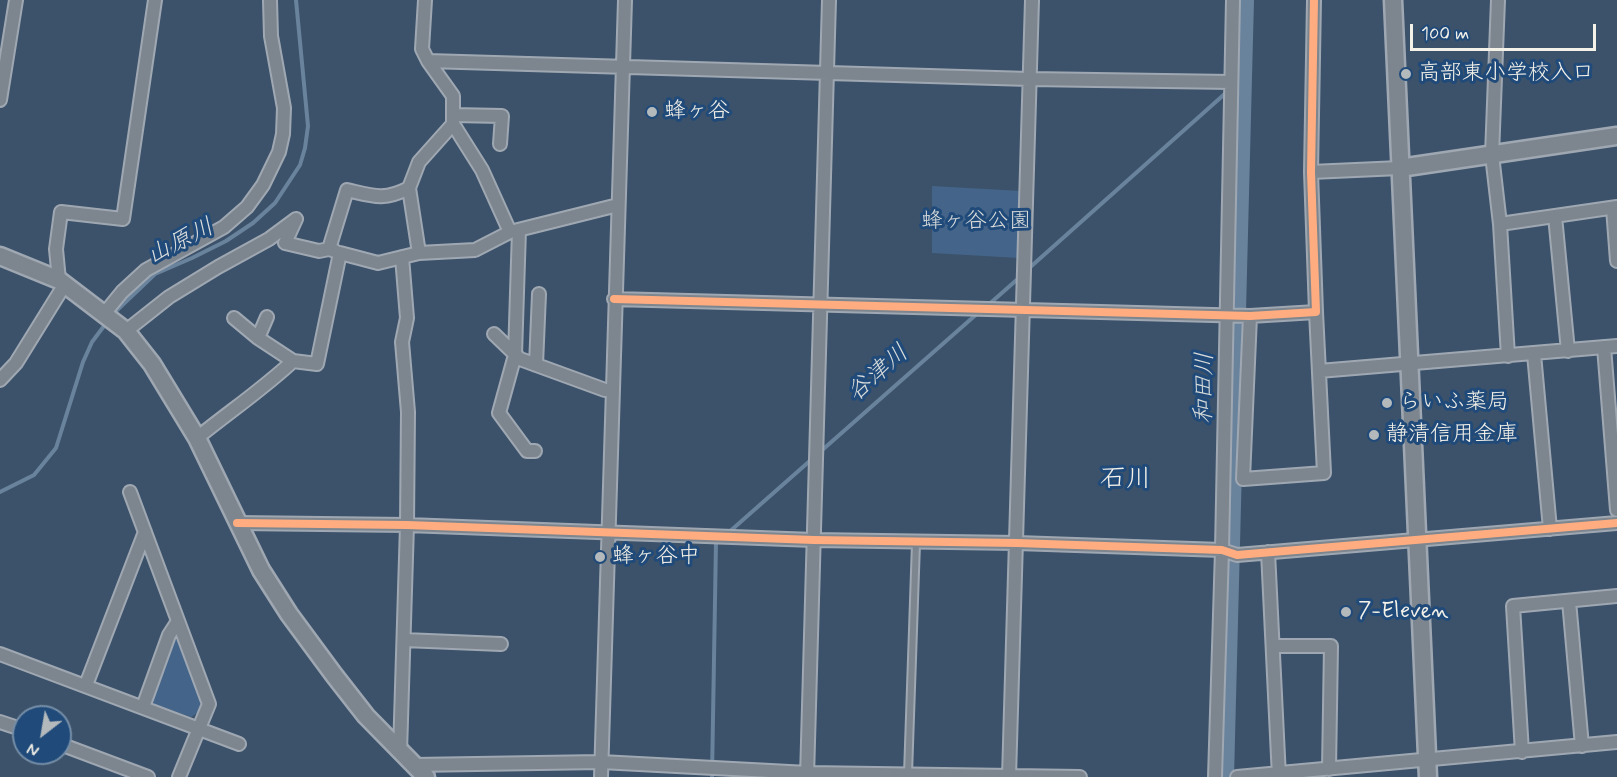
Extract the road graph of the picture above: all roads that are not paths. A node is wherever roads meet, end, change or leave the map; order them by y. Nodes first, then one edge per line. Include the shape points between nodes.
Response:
1 (16, 0) edge
2 (155, 0) edge
3 (270, 0) edge
4 (425, 0) edge
5 (625, 0) edge
6 (829, 0) edge
7 (1032, 0) edge
8 (1233, 0) edge
9 (1314, 0) edge
10 (1393, 0) edge
11 (1498, 0) edge
12 (428, 61) junction
13 (623, 67) junction
14 (826, 73) junction
15 (1029, 79) junction
16 (1231, 82) junction
17 (0, 100) edge
18 (453, 119) junction
19 (1617, 136) edge
20 (500, 144) dead end
21 (1492, 155) junction
22 (1400, 168) junction
23 (1311, 172) junction
24 (409, 188) junction
25 (618, 205) junction
26 (1615, 208) edge
27 (1555, 216) junction
28 (1500, 224) junction
29 (515, 231) junction
30 (334, 251) junction
31 (419, 253) junction
32 (0, 256) edge
33 (402, 257) junction
34 (1617, 261) edge
35 (62, 282) junction
36 (539, 294) dead end
37 (615, 299) junction
38 (821, 303) junction
39 (1024, 309) junction
40 (1316, 312) junction
41 (104, 314) junction
42 (1227, 315) junction
43 (1250, 316) junction
44 (267, 317) dead end
45 (234, 318) dead end
46 (126, 331) junction
47 (494, 334) dead end
48 (258, 338) junction
49 (1617, 346) edge
50 (1604, 347) junction
51 (1568, 351) junction
52 (1534, 354) junction
53 (515, 355) junction
54 (1508, 356) junction
55 (293, 361) junction
56 (1409, 363) junction
57 (536, 365) junction
58 (1319, 371) junction
59 (0, 380) edge
60 (612, 390) junction
61 (197, 438) junction
62 (536, 451) dead end
63 (130, 492) dead end
64 (1617, 510) edge
65 (1617, 523) edge
66 (237, 524) junction
67 (407, 525) junction
68 (1550, 529) junction
69 (145, 532) junction
70 (608, 532) junction
71 (1418, 539) junction
72 (814, 540) junction
73 (916, 543) junction
74 (1017, 543) junction
75 (1268, 552) junction
76 (1229, 553) junction
77 (1617, 596) edge
78 (1569, 601) junction
79 (178, 621) junction
80 (404, 640) junction
81 (501, 644) dead end
82 (1273, 646) junction
83 (0, 654) edge
84 (86, 685) junction
85 (143, 706) junction
86 (200, 728) junction
87 (1617, 742) edge
88 (239, 744) dead end
89 (1582, 746) junction
90 (72, 748) edge
91 (400, 752) junction
92 (1522, 752) junction
93 (601, 762) junction
94 (1428, 769) edge
95 (1329, 770) junction
96 (420, 771) edge
97 (1350, 772) edge
98 (908, 774) junction
99 (808, 775) edge
100 (1279, 775) edge
101 (148, 777) edge
102 (179, 777) edge
103 (601, 777) edge
104 (1009, 777) edge
105 (1080, 777) edge
106 (1215, 777) edge
107 (1237, 777) edge

1 - 17 street
2 - 35 street via 123,219 61,212 56,249
3 - 41 street via 271,36 284,108 279,152 263,185 247,207 224,227 146,270
4 - 12 street via 422,49
5 - 13 street
6 - 14 street
7 - 15 street
8 - 16 street
9 - 23 street
10 - 22 street
11 - 21 street
12 - 13 street
12 - 18 street via 453,96
13 - 14 street
13 - 25 street
14 - 15 street
14 - 38 street
15 - 16 street
15 - 39 street
16 - 42 street
18 - 20 street via 502,116
18 - 24 street via 419,162
18 - 29 street
19 - 21 street
21 - 22 street
21 - 28 street
22 - 23 street
22 - 56 street
23 - 40 street
24 - 30 street via 393,196 347,190
24 - 31 street
25 - 29 street
25 - 37 street
26 - 27 street
26 - 34 street
27 - 28 street
27 - 51 street
28 - 54 street
29 - 31 street via 475,250
29 - 53 street
30 - 33 street via 378,263
30 - 46 street via 285,243 296,219 169,297
30 - 55 street via 317,364
31 - 33 street
32 - 35 street
33 - 67 street via 407,318 402,342 408,412
35 - 41 street
35 - 59 street via 16,363
36 - 57 street
37 - 38 street
37 - 60 street
38 - 39 street
38 - 72 street
39 - 42 street
39 - 74 street
40 - 43 street
40 - 58 street
41 - 46 street
42 - 43 street
42 - 76 street
43 - 58 street via 1243,479 1324,473
44 - 48 street
45 - 48 street
46 - 61 street via 152,364
47 - 53 street
48 - 55 street
49 - 50 street
50 - 51 street
50 - 64 street
51 - 52 street
52 - 54 street
52 - 68 street
53 - 57 street
53 - 62 street via 500,413 527,451
54 - 56 street
55 - 61 street
56 - 58 street
56 - 71 street
57 - 60 street
60 - 70 street
61 - 66 street
63 - 69 street
65 - 68 street
66 - 67 street
66 - 91 street via 289,614 366,716
67 - 70 street
67 - 80 street
68 - 71 street
69 - 79 street
69 - 84 street
70 - 72 street
70 - 93 street
71 - 75 street
71 - 94 street
72 - 73 street
72 - 99 street
73 - 74 street
73 - 98 lane
74 - 76 street
74 - 104 street
75 - 76 street
75 - 82 street
76 - 106 street
77 - 78 street
78 - 89 street
78 - 92 street via 1513,606
79 - 85 street via 168,635
79 - 86 street via 209,704
80 - 81 street
80 - 91 street
82 - 95 street via 1331,646
82 - 100 street
83 - 84 street
84 - 85 street
85 - 86 street
86 - 88 street
86 - 102 street
87 - 89 street
89 - 92 street
90 - 101 street
91 - 96 street
92 - 94 street
93 - 96 street
93 - 99 street
93 - 103 street
94 - 97 street
95 - 97 street
95 - 100 street
98 - 99 street
98 - 104 street
100 - 107 street
104 - 105 street

